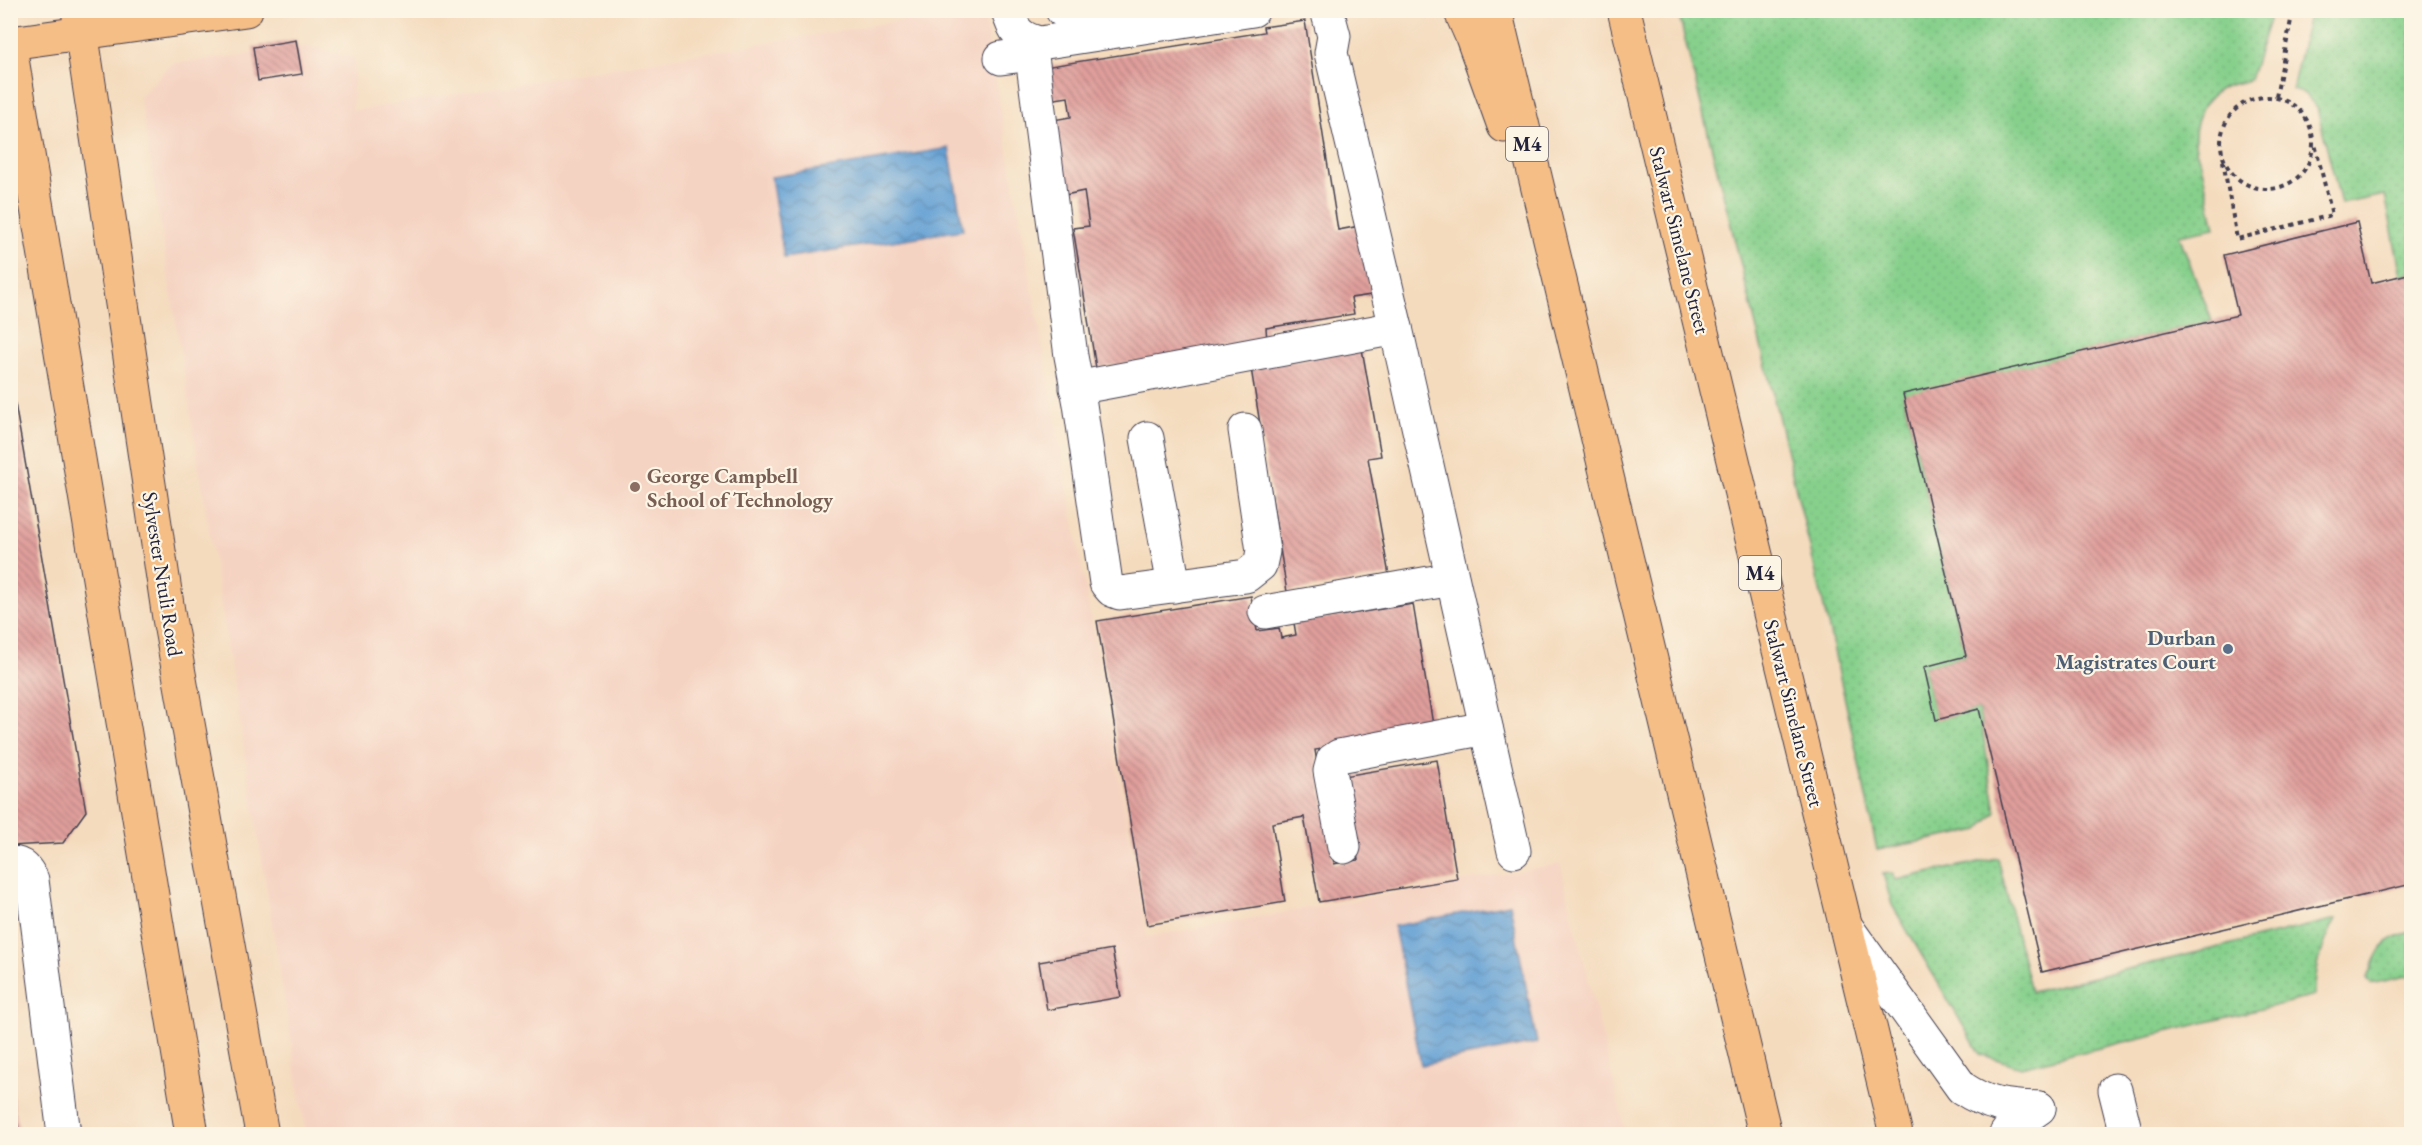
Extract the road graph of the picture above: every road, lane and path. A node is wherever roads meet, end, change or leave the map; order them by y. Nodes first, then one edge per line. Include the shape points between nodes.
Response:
1 (246, 10) edge
2 (1008, 10) edge
3 (1062, 10) edge
4 (1119, 10) edge
5 (1253, 10) edge
6 (1307, 10) edge
7 (1327, 10) edge
8 (1460, 10) edge
9 (1495, 10) edge
10 (2293, 10) edge
11 (1170, 17) edge
12 (1629, 18) edge
13 (79, 22) edge
14 (10, 45) edge
15 (1021, 51) junction
16 (1331, 53) junction
17 (2276, 97) junction
18 (2314, 141) junction
19 (2222, 153) junction
20 (1559, 278) junction
21 (1396, 328) junction
22 (1076, 388) junction
23 (1245, 430) dead end
24 (1148, 438) dead end
25 (1452, 579) junction
26 (1174, 586) junction
27 (1265, 612) dead end
28 (1486, 728) junction
29 (1344, 847) dead end
30 (1514, 851) dead end
31 (10, 863) edge
32 (22, 897) edge
33 (1845, 925) junction
34 (2115, 1090) dead end
35 (64, 1134) edge
36 (192, 1134) edge
37 (262, 1134) edge
38 (1765, 1134) edge
39 (1896, 1134) edge
40 (2006, 1134) edge
41 (2126, 1134) edge

1 - 13 main road
2 - 15 lane
3 - 4 lane
5 - 11 lane
6 - 16 lane
7 - 16 lane via 1334,36
8 - 20 main road
9 - 20 main road, M4
10 - 17 path
11 - 15 lane via 1040,43
12 - 33 main road, Stalwart Simelane Street / M4
13 - 14 main road
13 - 37 main road, Sylvester Ntuli Road via 169,618
14 - 36 main road
15 - 22 lane
16 - 21 lane
17 - 18 path via 2302,112
17 - 19 path via 2260,97 2234,111 2225,123
18 - 19 path via 2306,170 2280,188 2265,190 2237,178
18 - 19 path via 2332,215 2237,239
20 - 38 main road, M4
21 - 22 lane
21 - 25 lane
22 - 26 lane via 1106,583 1120,593
23 - 26 lane via 1263,551 1260,565 1246,576
24 - 26 lane
25 - 27 lane
25 - 28 lane
28 - 29 lane via 1332,760 1330,771
28 - 30 lane
31 - 32 lane via 26,868 32,880
32 - 35 lane
33 - 39 main road, Stalwart Simelane Street / M4
33 - 40 lane via 1962,1088 2003,1107 2039,1107
34 - 41 lane

